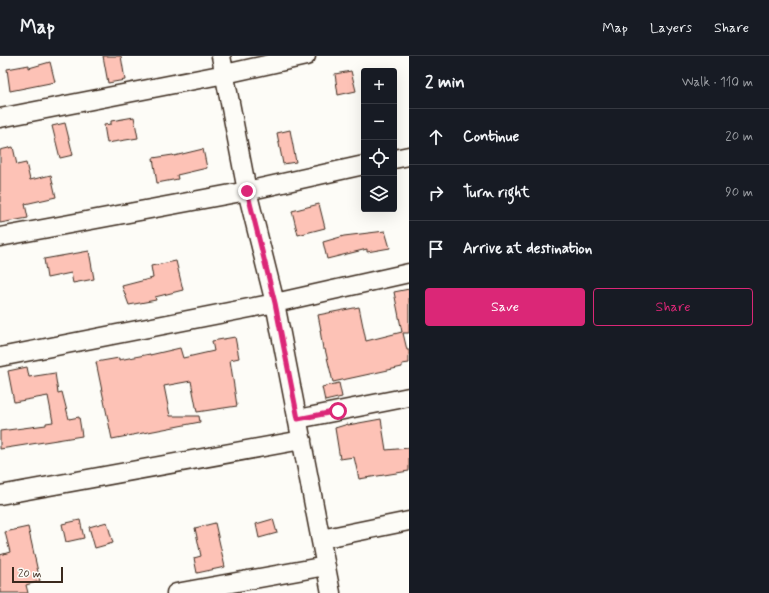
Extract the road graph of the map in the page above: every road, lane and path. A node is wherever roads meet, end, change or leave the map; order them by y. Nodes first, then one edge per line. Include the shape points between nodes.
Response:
1 (221, 56) edge
2 (306, 56) edge
3 (225, 74) junction
4 (0, 118) edge
5 (409, 156) edge
6 (397, 158) edge
7 (361, 166) edge
8 (247, 191) junction
9 (0, 237) edge
10 (409, 273) edge
11 (275, 303) junction
12 (0, 357) edge
13 (409, 397) edge
14 (298, 419) junction
15 (302, 440) junction
16 (0, 495) edge
17 (409, 521) edge
18 (321, 539) junction
19 (326, 566) junction
20 (176, 593) edge
21 (332, 593) edge

1 - 3 street
2 - 3 street
3 - 4 street
3 - 8 street
5 - 6 street
7 - 8 street
8 - 9 street
8 - 11 street
10 - 11 street
11 - 12 street
11 - 14 street
13 - 14 street
14 - 15 street
15 - 16 street
15 - 18 street
17 - 18 street
18 - 19 street
19 - 20 street
19 - 21 street

